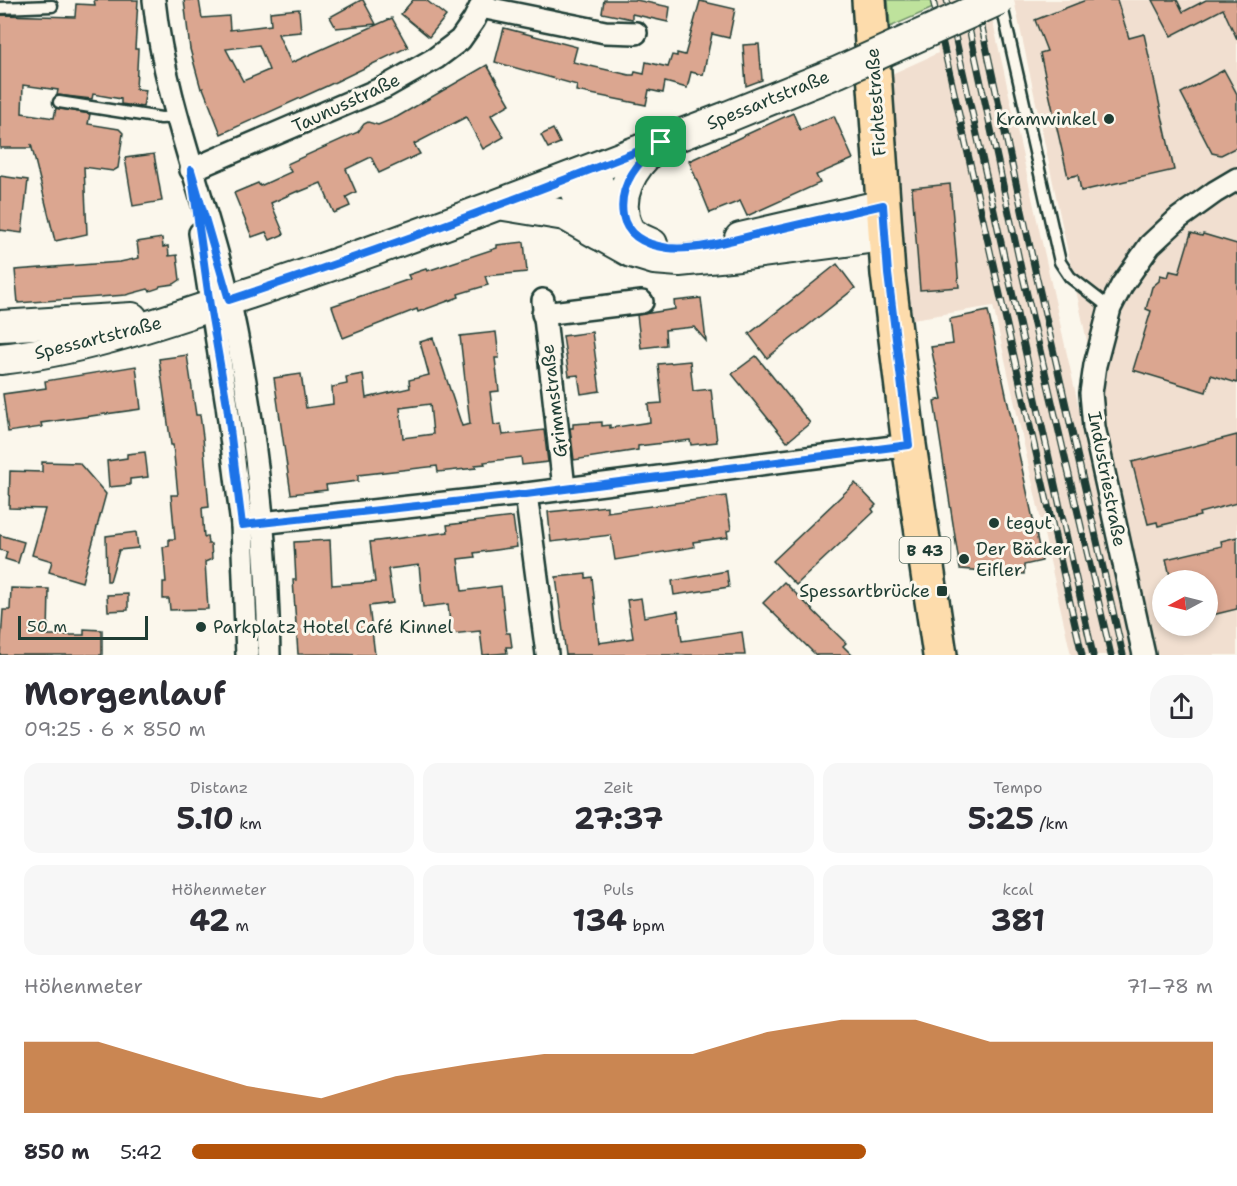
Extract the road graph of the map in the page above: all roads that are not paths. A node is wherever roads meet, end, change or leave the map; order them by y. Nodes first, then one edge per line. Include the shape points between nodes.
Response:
1 (869, 0) edge
2 (1000, 0) edge
3 (483, 4) edge
4 (52, 6) dead end
5 (155, 6) edge
6 (0, 8) edge
7 (636, 33) dead end
8 (59, 102) dead end
9 (177, 117) junction
10 (661, 142) junction
11 (191, 170) junction
12 (580, 174) junction
13 (1237, 179) edge
14 (501, 204) junction
15 (884, 221) junction
16 (618, 236) junction
17 (642, 302) dead end
18 (211, 306) junction
19 (1110, 308) junction
20 (0, 326) edge
21 (0, 359) edge
22 (909, 445) junction
23 (564, 488) junction
24 (526, 494) junction
25 (253, 523) junction
26 (547, 654) edge
27 (247, 655) edge
28 (269, 655) edge
29 (940, 655) edge
30 (1143, 655) edge

1 - 15 main road, Fichtestraße / B 43
2 - 10 main road, Spessartstraße, bridge via 866,60
2 - 19 lane via 1060,262 1070,277
3 - 7 street, Taunusstraße via 605,32
3 - 11 street, Taunusstraße via 449,49 412,72 339,108
4 - 6 lane
5 - 9 street
8 - 9 lane via 161,118
9 - 11 street
10 - 12 main road, Spessartstraße
10 - 16 main road via 630,176 622,210 627,228
11 - 18 street
12 - 14 main road, Spessartstraße
12 - 16 main road via 624,228
13 - 19 street, Industriestraße via 1196,204 1150,245
14 - 16 main road via 566,215
14 - 18 main road, Spessartstraße
15 - 16 main road via 761,253 679,261 654,259 620,247
15 - 22 main road, B 43
17 - 23 street, Grimmstraße via 543,307
18 - 20 main road, Spessartstraße via 100,321
18 - 21 main road, Spessartstraße via 76,347
18 - 25 street via 227,405
19 - 30 street, Industriestraße via 1091,393 1094,427
22 - 23 street
22 - 29 main road, B 43
23 - 24 street
24 - 25 street
24 - 26 street
25 - 27 street
25 - 28 street

